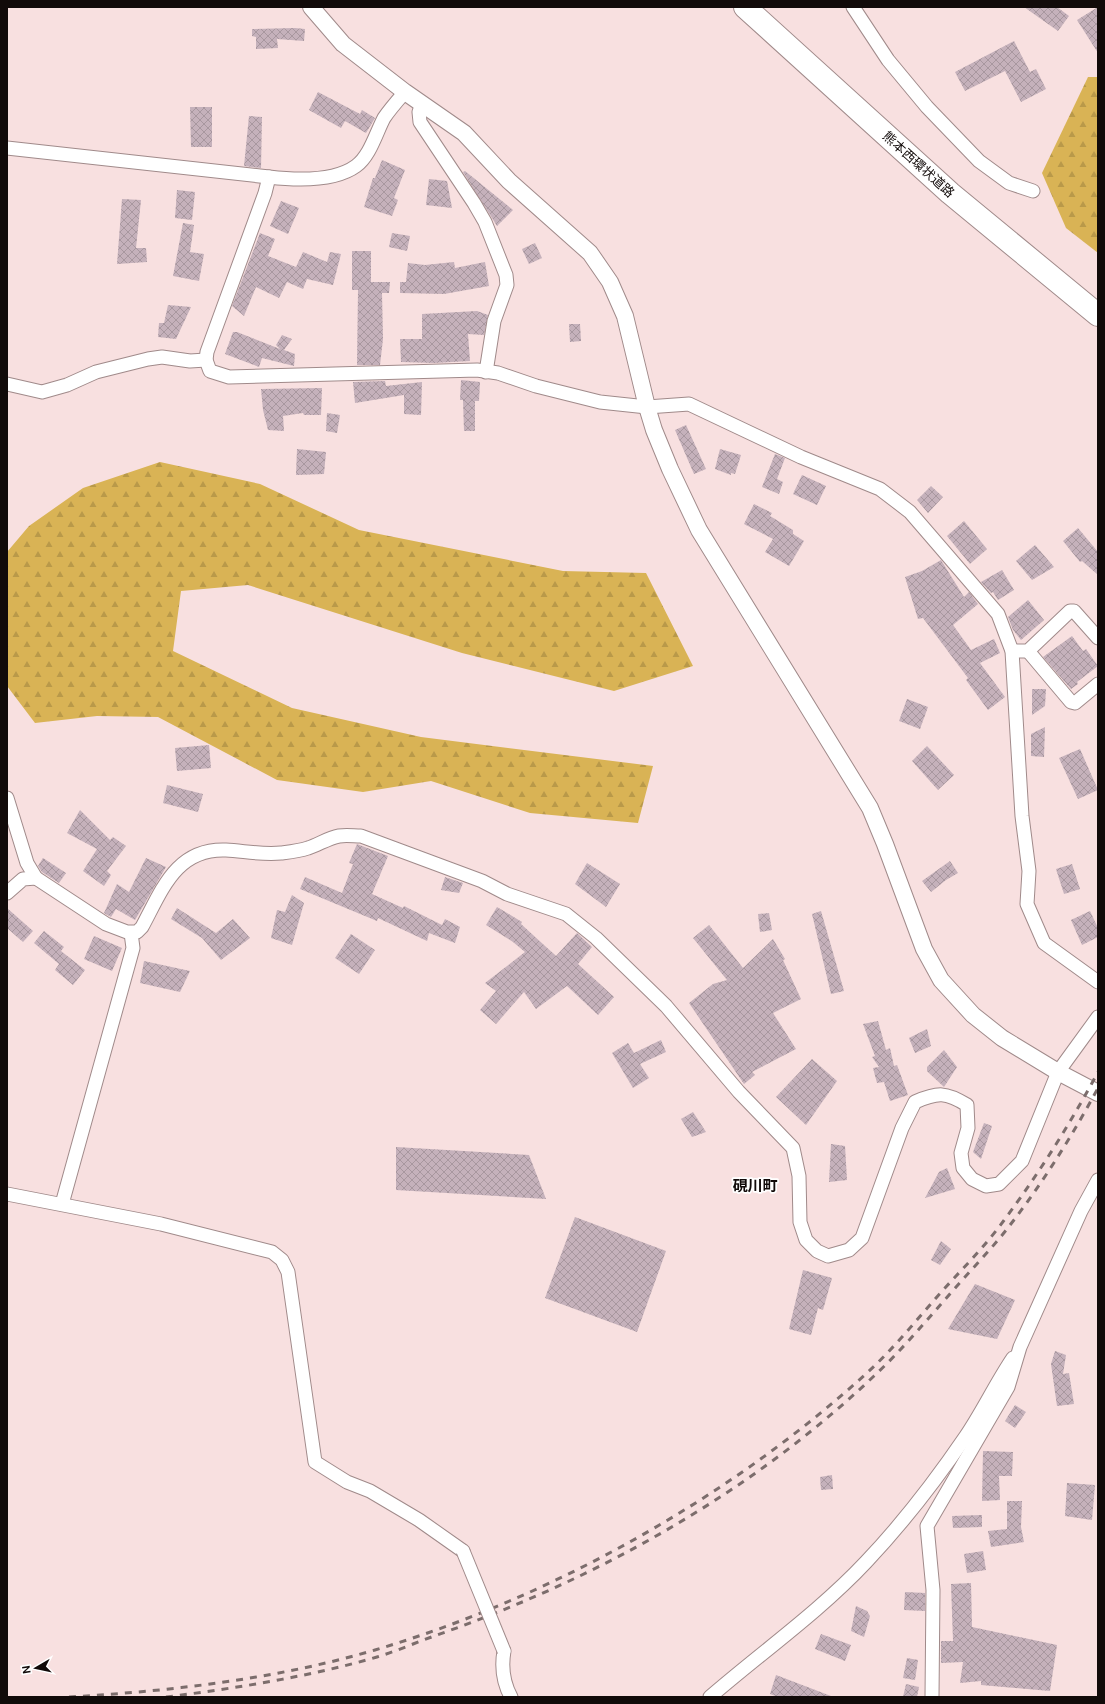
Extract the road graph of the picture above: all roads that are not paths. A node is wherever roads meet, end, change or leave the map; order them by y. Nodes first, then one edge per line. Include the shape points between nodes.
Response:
1 (311, 7) edge
2 (745, 7) edge
3 (853, 7) edge
4 (405, 92) junction
5 (422, 103) junction
6 (7, 148) edge
7 (269, 177) junction
8 (1033, 191) dead end
9 (1098, 315) edge
10 (206, 360) junction
11 (486, 372) junction
12 (7, 384) edge
13 (647, 407) junction
14 (1098, 638) edge
15 (1012, 651) junction
16 (1028, 651) junction
17 (1098, 684) edge
18 (7, 798) edge
19 (36, 878) junction
20 (7, 893) edge
21 (131, 933) junction
22 (1098, 982) edge
23 (1098, 1017) edge
24 (1058, 1072) junction
25 (1098, 1092) edge
26 (1098, 1180) edge
27 (7, 1194) edge
28 (62, 1204) junction
29 (1020, 1347) junction
30 (511, 1697) edge
31 (710, 1697) edge
32 (932, 1697) edge

1 - 4 street via 343,44
2 - 9 highway, 熊本西環状道路 via 950,193
3 - 8 street via 888,60 927,107 979,161 1009,183
4 - 5 street
4 - 7 street via 385,117 357,166 338,174 307,179
5 - 11 street via 420,122 481,215 506,275 507,285 494,320
5 - 13 street via 464,133 509,180 590,253 610,282 626,316
6 - 7 street
7 - 10 street
10 - 11 street via 210,371 229,377
10 - 12 street via 190,361 162,357 148,359 96,372 67,385 42,392
11 - 13 street via 498,373 579,398
13 - 15 street via 689,404 801,457 880,489 910,512 998,614
13 - 24 street via 670,469 699,530 870,808 924,950 941,980 973,1015 1002,1038
14 - 16 street via 1074,611 1070,611
15 - 16 street
15 - 22 street via 1022,816 1029,871 1027,904 1044,943
16 - 17 street via 1071,702 1075,703
18 - 19 street via 27,863
19 - 20 street via 23,879
19 - 21 street via 106,924
21 - 24 street via 142,927 170,876 192,856 225,850 267,855 307,848 339,836 361,836 482,881 507,894 566,914 596,938 666,1006 740,1092 793,1148 799,1176 800,1222 806,1240 817,1251 828,1256 849,1250 862,1238 902,1128 915,1102 942,1094 953,1096 967,1105 968,1128 961,1153 963,1168 972,1179 986,1186 999,1184 1022,1161
21 - 28 street via 133,948
23 - 24 street
24 - 25 street
26 - 29 street via 1081,1211
27 - 28 street
28 - 30 street, bridge via 161,1224 272,1252 282,1260 288,1272 315,1462 419,1520 463,1551 504,1651 502,1663 505,1685
29 - 31 street via 966,1435 924,1495 866,1563 804,1620
29 - 32 street via 1008,1387 927,1526 933,1590

